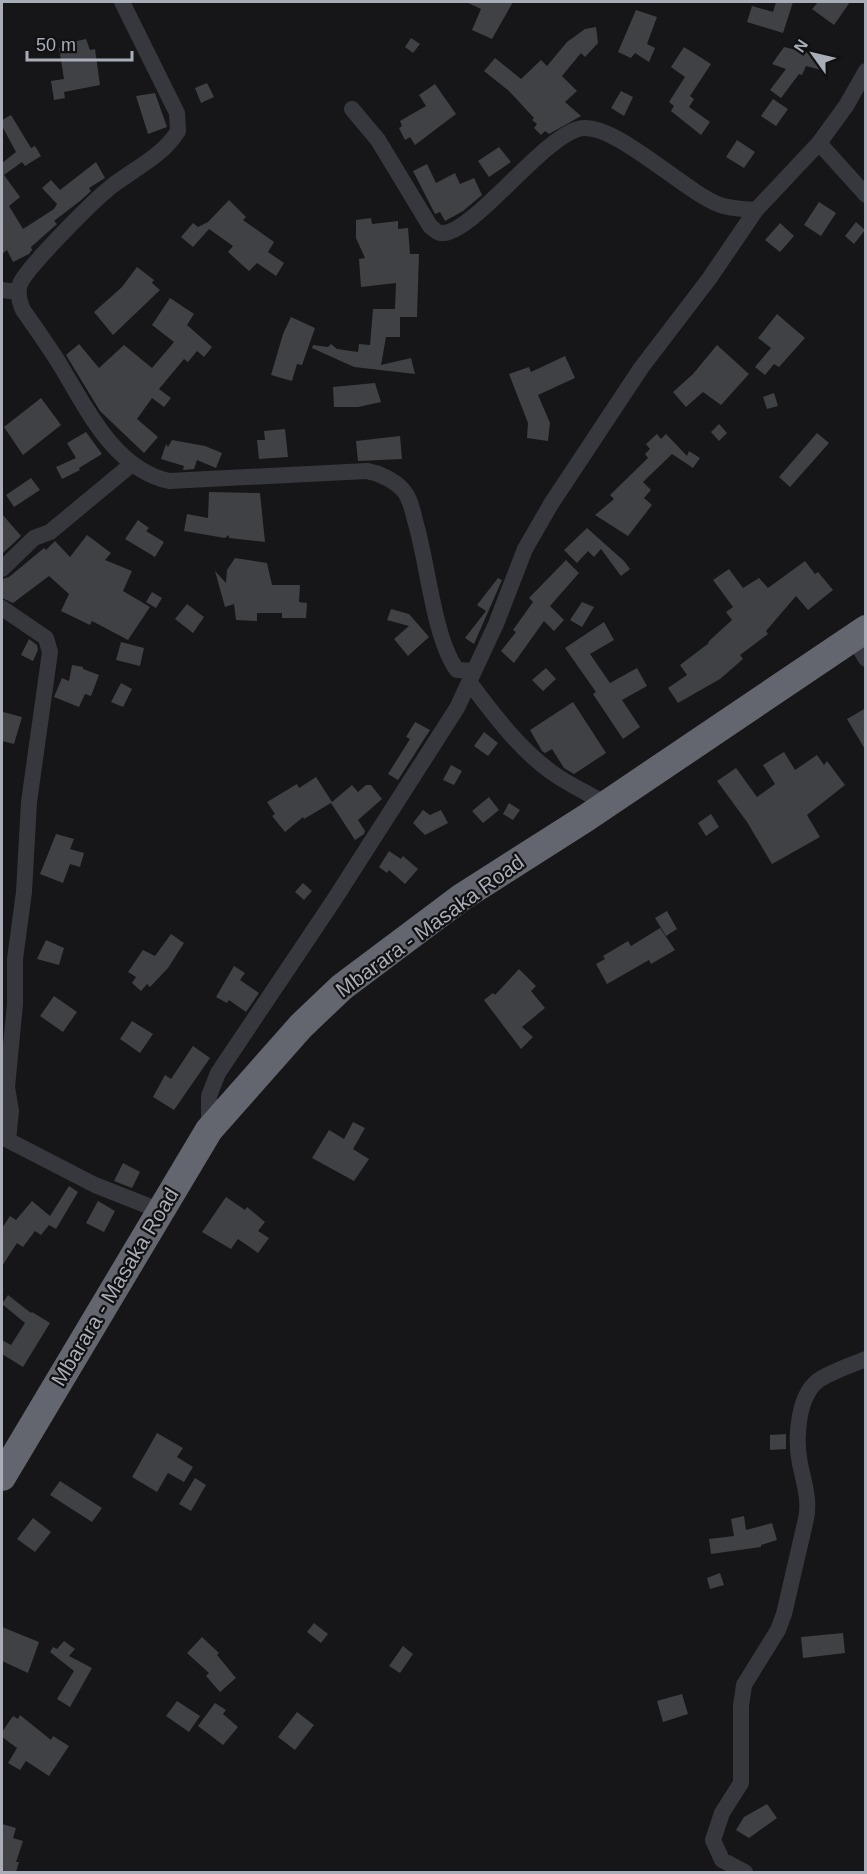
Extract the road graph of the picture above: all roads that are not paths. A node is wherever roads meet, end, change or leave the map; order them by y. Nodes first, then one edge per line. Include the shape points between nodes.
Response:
1 (122, 2) edge
2 (866, 71) edge
3 (352, 109) dead end
4 (819, 143) junction
5 (866, 195) edge
6 (756, 210) junction
7 (10, 291) edge
8 (132, 464) junction
9 (2, 569) edge
10 (2, 608) edge
11 (861, 641) edge
12 (472, 676) junction
13 (606, 804) junction
14 (209, 1130) junction
15 (5, 1139) edge
16 (161, 1211) junction
17 (866, 1359) edge
18 (2, 1477) edge
19 (745, 1872) edge

1 - 7 street via 177,113 178,131 166,147 97,198
2 - 4 street
3 - 6 street via 378,140 438,233 466,222 560,138 586,128 632,147 720,205
4 - 5 street
4 - 6 street
6 - 12 street via 641,368 537,528
7 - 8 street via 85,408
8 - 9 street via 50,532 34,538
8 - 12 street via 153,478 169,481 366,471 383,476 407,497 425,553 448,658 457,670
10 - 15 street via 46,638 50,652 29,802
11 - 13 highway, Mbarara - Masaka Road
12 - 13 street via 507,733 550,771
12 - 14 street via 434,746 224,1063 209,1096
13 - 14 highway, Mbarara - Masaka Road via 462,897 342,987 267,1061
14 - 16 highway, Mbarara - Masaka Road
15 - 16 street via 95,1185
16 - 18 highway, Mbarara - Masaka Road
17 - 19 street via 820,1379 798,1422 798,1454 809,1507 784,1614 744,1685 741,1783 722,1813 713,1840 722,1860

